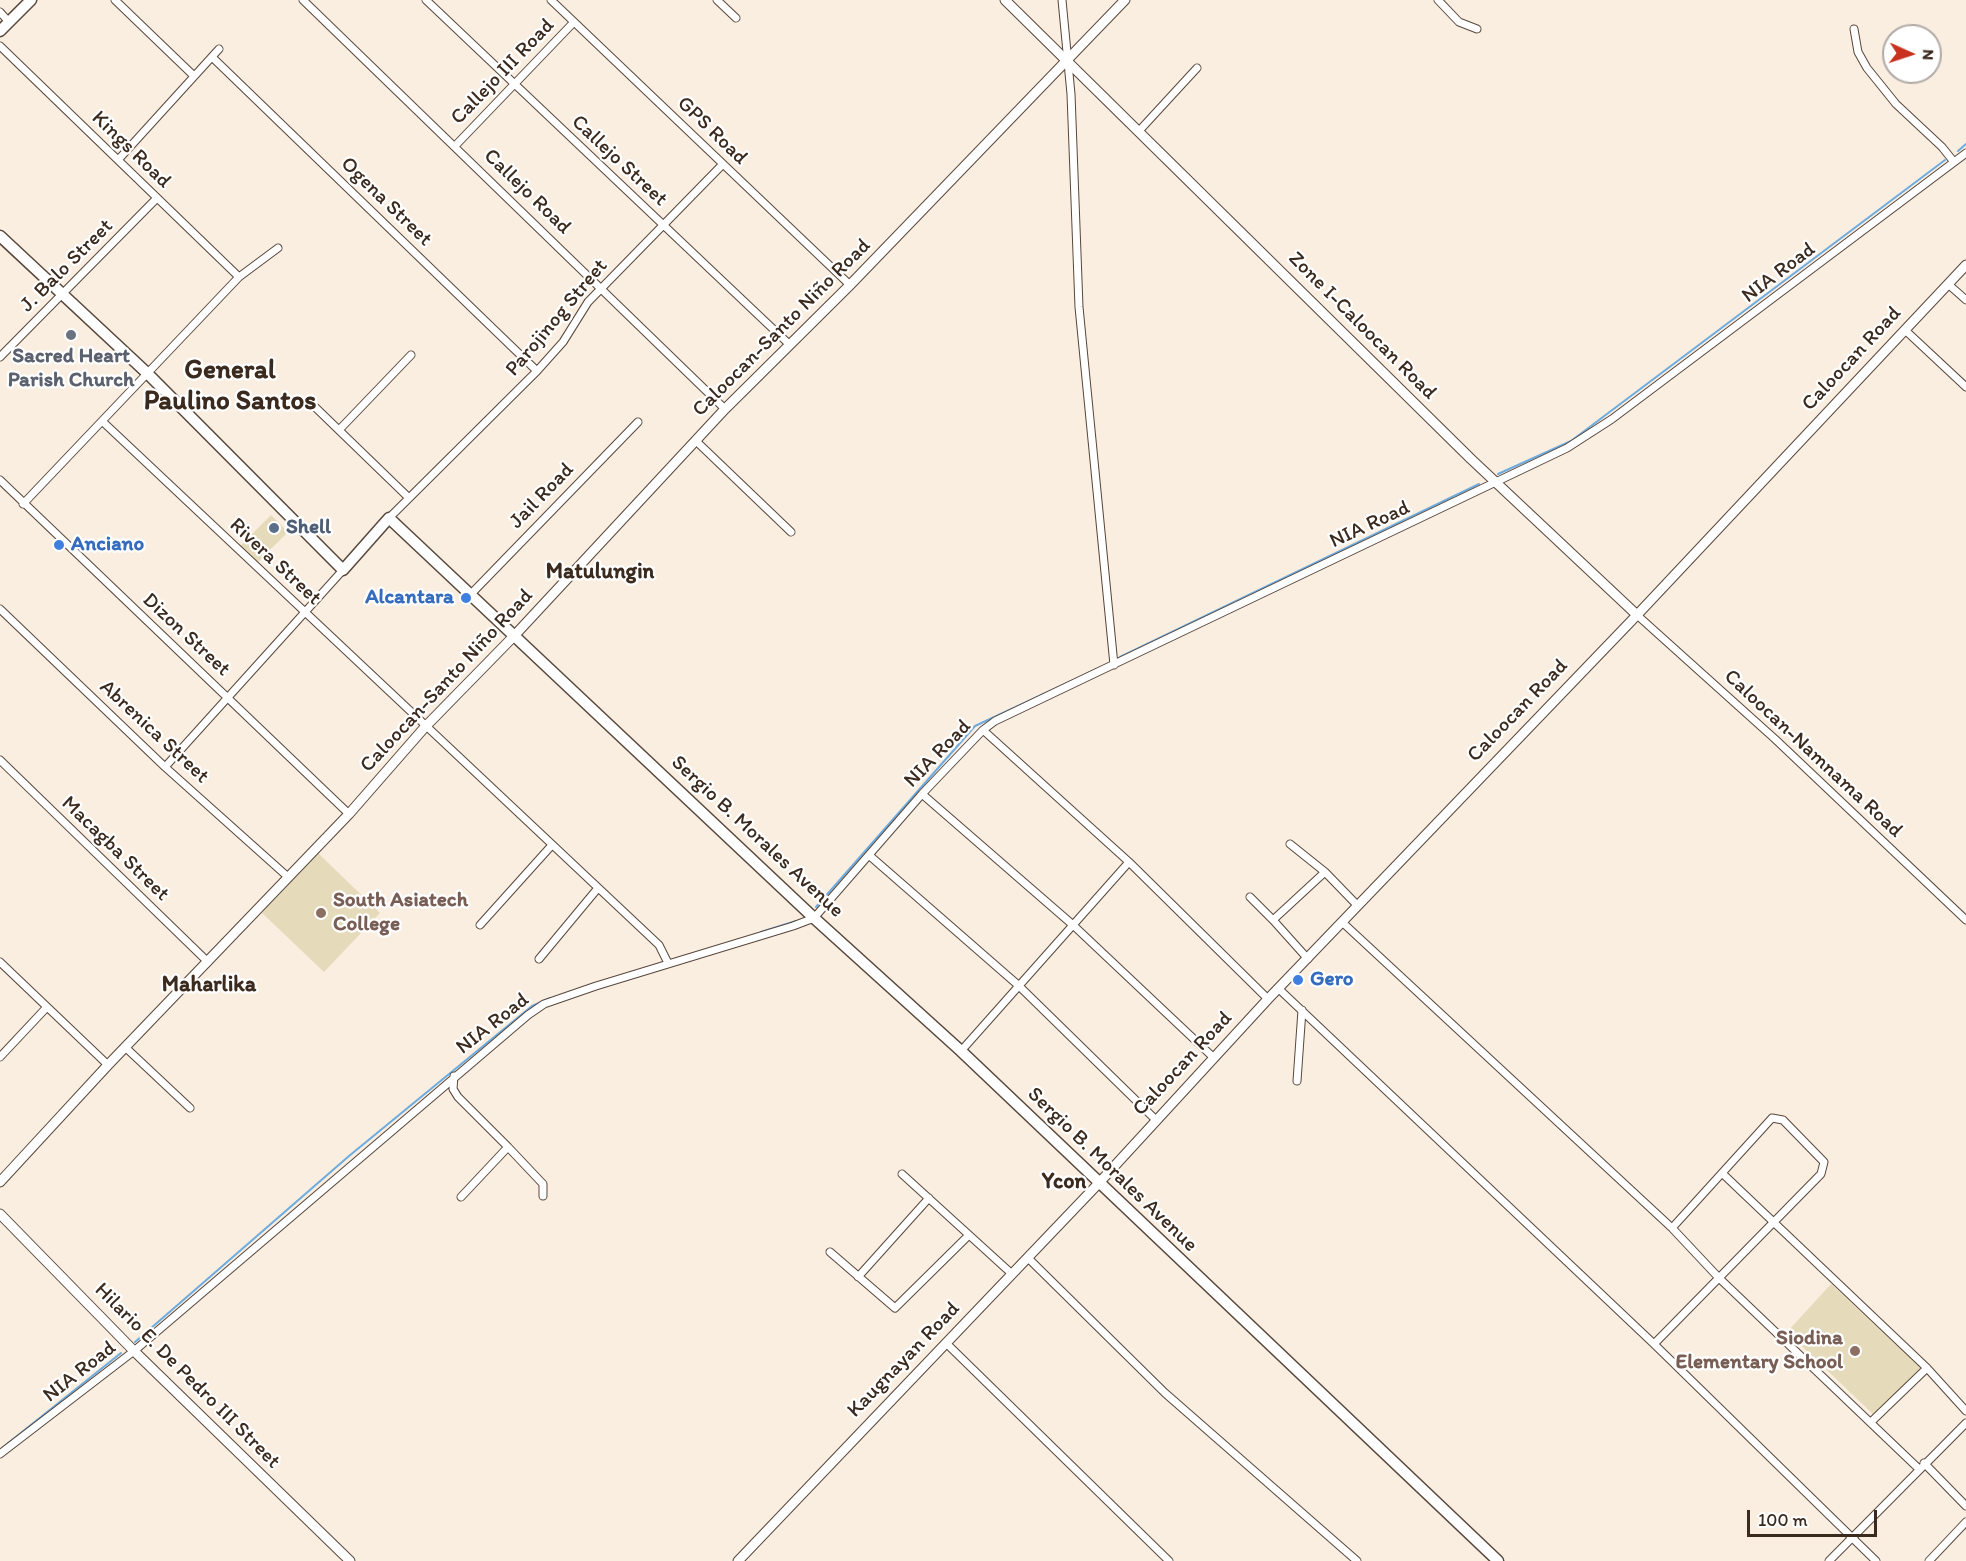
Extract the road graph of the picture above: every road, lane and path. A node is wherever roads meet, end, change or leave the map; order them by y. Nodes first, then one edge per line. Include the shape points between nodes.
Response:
1 (31, 0) edge
2 (115, 0) edge
3 (303, 0) edge
4 (426, 0) edge
5 (551, 0) edge
6 (717, 0) edge
7 (1005, 0) edge
8 (1062, 0) edge
9 (1125, 0) edge
10 (1437, 0) edge
11 (0, 12) edge
12 (736, 18) dead end
13 (9, 21) junction
14 (574, 22) junction
15 (1854, 29) dead end
16 (1477, 30) dead end
17 (0, 31) edge
18 (0, 45) edge
19 (219, 49) dead end
20 (212, 57) junction
21 (1066, 59) junction
22 (1197, 68) dead end
23 (195, 76) junction
24 (514, 83) junction
25 (1140, 131) junction
26 (455, 146) junction
27 (1966, 153) edge
28 (118, 160) junction
29 (1954, 162) junction
30 (723, 164) junction
31 (157, 198) junction
32 (664, 226) junction
33 (0, 236) edge
34 (278, 248) dead end
35 (1966, 265) edge
36 (239, 277) junction
37 (1948, 284) junction
38 (850, 285) junction
39 (602, 288) junction
40 (62, 294) junction
41 (1966, 300) edge
42 (1905, 330) junction
43 (790, 345) junction
44 (411, 355) dead end
45 (0, 357) edge
46 (537, 371) junction
47 (147, 373) junction
48 (1966, 387) edge
49 (315, 407) dead end
50 (725, 409) junction
51 (102, 421) junction
52 (638, 422) dead end
53 (339, 430) junction
54 (696, 441) junction
55 (0, 480) edge
56 (1497, 483) junction
57 (408, 497) junction
58 (23, 504) junction
59 (389, 518) junction
60 (791, 532) dead end
61 (343, 570) junction
62 (470, 595) junction
63 (0, 609) edge
64 (305, 614) junction
65 (1636, 615) junction
66 (514, 636) junction
67 (1114, 665) junction
68 (228, 697) junction
69 (425, 727) junction
70 (983, 730) junction
71 (0, 760) edge
72 (165, 767) junction
73 (922, 794) junction
74 (349, 814) junction
75 (1290, 844) dead end
76 (552, 845) junction
77 (870, 856) junction
78 (1129, 862) junction
79 (1325, 872) junction
80 (288, 876) junction
81 (598, 888) junction
82 (1250, 897) dead end
83 (1357, 905) junction
84 (814, 918) junction
85 (1273, 920) junction
86 (1966, 920) edge
87 (1342, 922) junction
88 (480, 925) dead end
89 (1073, 925) junction
90 (1308, 959) junction
91 (540, 960) dead end
92 (0, 962) edge
93 (208, 962) junction
94 (669, 963) junction
95 (1018, 985) junction
96 (1280, 990) junction
97 (1268, 999) junction
98 (47, 1007) junction
99 (1302, 1010) junction
100 (125, 1047) junction
101 (961, 1051) junction
102 (0, 1057) edge
103 (1214, 1058) junction
104 (108, 1065) junction
105 (454, 1076) junction
106 (1297, 1081) dead end
107 (190, 1108) dead end
108 (1156, 1120) junction
109 (507, 1147) junction
110 (902, 1174) dead end
111 (1723, 1174) junction
112 (0, 1182) edge
113 (1098, 1184) junction
114 (543, 1196) dead end
115 (461, 1197) dead end
116 (929, 1198) junction
117 (0, 1214) edge
118 (1774, 1223) junction
119 (1672, 1228) junction
120 (969, 1235) junction
121 (830, 1252) dead end
122 (1028, 1258) junction
123 (1012, 1274) junction
124 (858, 1277) junction
125 (1719, 1278) junction
126 (946, 1343) junction
127 (1654, 1344) junction
128 (134, 1351) junction
129 (1927, 1368) junction
130 (1966, 1411) edge
131 (1871, 1422) junction
132 (1966, 1424) edge
133 (0, 1454) edge
134 (1921, 1466) junction
135 (1966, 1506) edge
136 (1966, 1522) edge
137 (1852, 1536) junction
138 (350, 1561) edge
139 (738, 1561) edge
140 (1169, 1561) edge
141 (1357, 1561) edge
142 (1498, 1561) edge
143 (1829, 1561) edge
144 (1876, 1561) edge
145 (1929, 1561) edge

1 - 13 main road
2 - 23 street
3 - 26 street, Callejo Road
4 - 24 street, Callejo Street
5 - 14 street, GPS Road
6 - 12 street
7 - 21 street, Zone I-Caloocan Road
8 - 21 street
9 - 21 street, Caloocan-Santo Niño Road
10 - 16 street via 1459,22
11 - 13 street
13 - 17 main road
14 - 24 street, Callejo III Road
14 - 30 street, GPS Road
15 - 29 street via 1858,52 1867,68 1896,104
18 - 28 street, Kings Road
19 - 20 street
20 - 23 street
20 - 46 street, Ogena Street
21 - 25 street, Zone I-Caloocan Road
21 - 38 street, Caloocan-Santo Niño Road
21 - 67 street via 1071,94 1079,307
22 - 25 street
23 - 28 street
24 - 26 street, Callejo III Road
24 - 32 street, Callejo Street
25 - 56 street, Zone I-Caloocan Road
26 - 39 street, Callejo Road
27 - 29 street, NIA Road
28 - 31 street, Kings Road
29 - 56 street, NIA Road via 1604,424 1567,448
30 - 32 street, Parojinog Street
30 - 38 street, GPS Road
31 - 36 street, Kings Road
31 - 40 street, J. Balo Street
32 - 39 street, Parojinog Street
32 - 43 street, Callejo Street
33 - 40 main road
34 - 36 street
35 - 37 street, Caloocan Road
36 - 47 street
37 - 41 street
37 - 42 street, Caloocan Road
38 - 43 street, Caloocan-Santo Niño Road
39 - 46 street, Parojinog Street
39 - 50 street, Callejo Road
40 - 45 street, J. Balo Street
40 - 47 main road
42 - 48 street
42 - 65 street, Caloocan Road
43 - 50 street, Caloocan-Santo Niño Road
44 - 53 street
46 - 57 street, Parojinog Street
47 - 51 street
47 - 61 main road
49 - 53 street
50 - 54 street, Caloocan-Santo Niño Road
51 - 58 street
51 - 64 street, Rivera Street
52 - 62 street, Jail Road
53 - 57 street
54 - 60 street
54 - 66 street, Caloocan-Santo Niño Road
55 - 58 street, Dizon Street
56 - 65 street, Zone I-Caloocan Road
56 - 67 street, NIA Road
57 - 59 street, Parojinog Street
58 - 68 street, Dizon Street
59 - 61 main road
59 - 62 main road, Sergio B. Morales Avenue
61 - 64 street
62 - 66 main road, Sergio B. Morales Avenue
63 - 72 street, Abrenica Street
64 - 68 street
64 - 69 street, Rivera Street
65 - 83 street, Caloocan Road
65 - 86 street, Caloocan-Namnama Road via 1791,754
66 - 69 street, Caloocan-Santo Niño Road
66 - 84 main road, Sergio B. Morales Avenue
67 - 70 street, NIA Road
68 - 72 street
68 - 74 street, Dizon Street
69 - 74 street, Caloocan-Santo Niño Road
69 - 76 street, Rivera Street
70 - 73 street, NIA Road
70 - 78 street
71 - 93 street, Macagba Street
72 - 80 street, Abrenica Street
73 - 77 street, NIA Road
73 - 89 street
74 - 80 street, Caloocan-Santo Niño Road
75 - 79 street
76 - 81 street, Rivera Street
76 - 88 street
77 - 84 street, NIA Road
77 - 95 street
78 - 89 street
78 - 97 street
79 - 83 street
79 - 85 street
80 - 93 street, Caloocan-Santo Niño Road
81 - 91 street
81 - 94 street, Rivera Street via 659,945
82 - 85 street
83 - 87 street, Caloocan Road
84 - 94 street, NIA Road
84 - 101 main road, Sergio B. Morales Avenue
85 - 90 street
87 - 90 street, Caloocan Road
87 - 119 street
89 - 95 street
89 - 103 street
90 - 96 street, Caloocan Road
92 - 98 street
93 - 100 street, Caloocan-Santo Niño Road
94 - 105 street, NIA Road via 544,1004
95 - 101 street
95 - 108 street
96 - 97 street, Caloocan Road
96 - 99 street
97 - 103 street, Caloocan Road
98 - 102 street
98 - 104 street
99 - 106 street
99 - 127 street
100 - 104 street, Caloocan-Santo Niño Road
100 - 107 street
101 - 113 main road, Sergio B. Morales Avenue
103 - 108 street, Caloocan Road
104 - 112 street, Caloocan-Santo Niño Road
105 - 109 street via 453,1089 458,1097
105 - 128 street, NIA Road
108 - 113 street, Caloocan Road
109 - 114 street via 543,1184
109 - 115 street
110 - 116 street
111 - 118 street
111 - 118 street via 1766,1122 1772,1118 1783,1120 1824,1165 1821,1174
111 - 119 street
113 - 122 street, Kaugnayan Road
113 - 142 main road, Sergio B. Morales Avenue
116 - 120 street
116 - 124 street
117 - 128 street, Hilario E. De Pedro III Street
118 - 125 street
118 - 129 street
119 - 125 street
120 - 123 street
120 - 124 street via 896,1308
121 - 124 street
122 - 123 street, Kaugnayan Road
122 - 141 street via 1165,1393
123 - 126 street, Kaugnayan Road
125 - 127 street
125 - 131 street
126 - 139 street, Kaugnayan Road
126 - 140 street
127 - 137 street
128 - 133 street, NIA Road
128 - 138 street, Hilario E. De Pedro III Street
129 - 130 street
129 - 131 street
131 - 134 street
132 - 134 street
134 - 135 street
134 - 137 street
136 - 145 street
137 - 143 street
137 - 144 street

